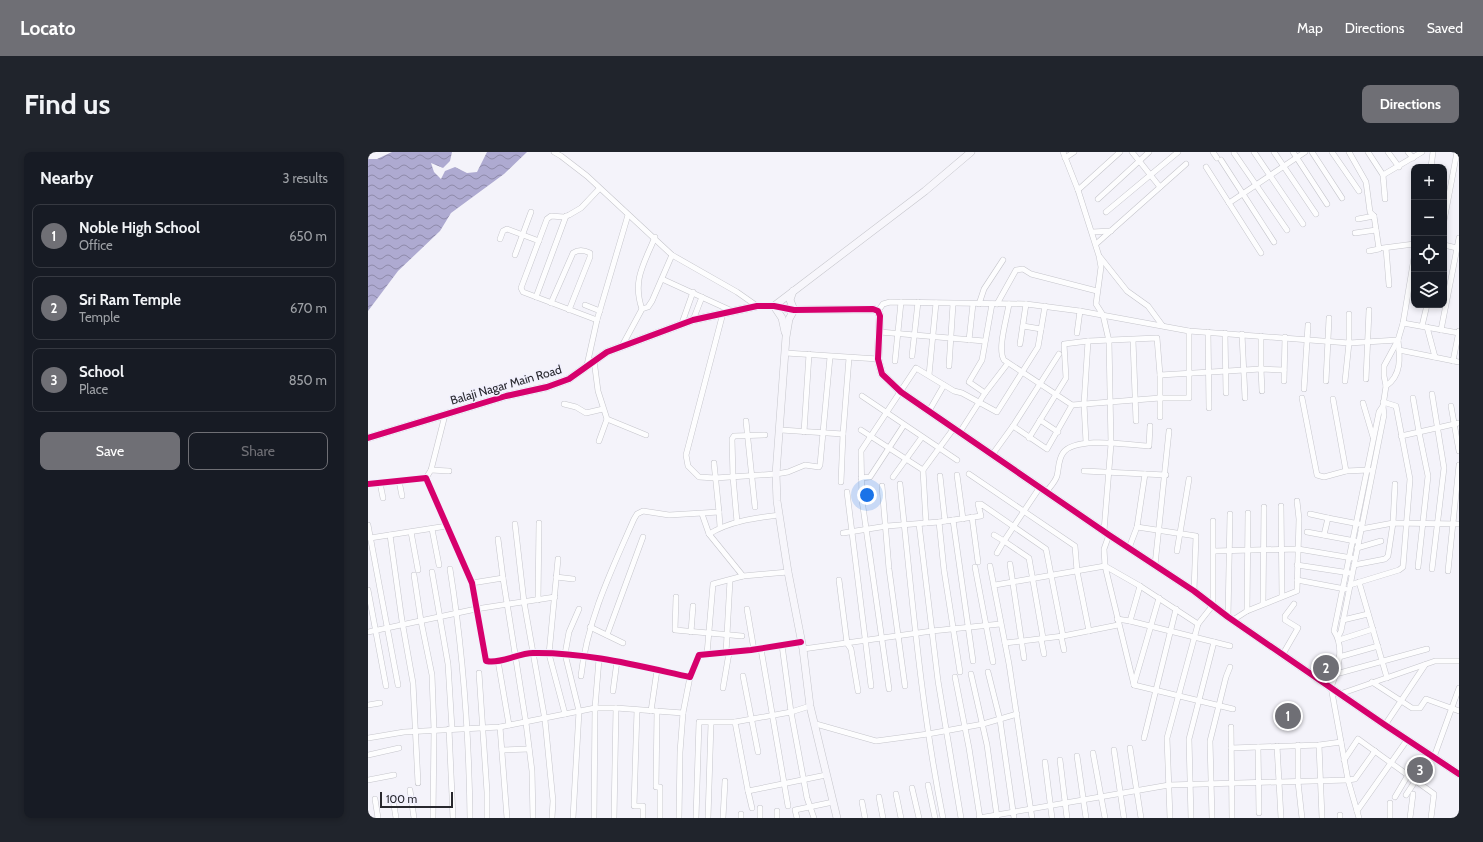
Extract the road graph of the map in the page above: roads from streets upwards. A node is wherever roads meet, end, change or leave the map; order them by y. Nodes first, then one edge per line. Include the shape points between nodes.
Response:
1 (554, 152) edge
2 (971, 152) edge
3 (1063, 152) edge
4 (1074, 152) edge
5 (1120, 152) edge
6 (1132, 152) edge
7 (1149, 152) edge
8 (1178, 152) edge
9 (1213, 152) edge
10 (1254, 152) edge
11 (1274, 152) edge
12 (1293, 152) edge
13 (1305, 152) edge
14 (1312, 152) edge
15 (1332, 152) edge
16 (1349, 152) edge
17 (1368, 152) edge
18 (1388, 152) edge
19 (1408, 152) edge
20 (1422, 152) edge
21 (1433, 152) edge
22 (1457, 152) edge
23 (1234, 153) edge
24 (1065, 158) junction
25 (1297, 158) junction
26 (1413, 158) junction
27 (1139, 161) junction
28 (1186, 164) dead end
29 (1431, 164) edge
30 (1206, 167) dead end
31 (1284, 167) junction
32 (1399, 167) junction
33 (1150, 174) junction
34 (1270, 175) junction
35 (1383, 175) junction
36 (1256, 184) junction
37 (1160, 187) junction
38 (599, 188) junction
39 (1078, 190) junction
40 (1359, 191) dead end
41 (1242, 193) junction
42 (1342, 198) dead end
43 (1098, 199) dead end
44 (1385, 199) dead end
45 (1229, 203) junction
46 (1327, 204) dead end
47 (1447, 205) edge
48 (531, 212) dead end
49 (1106, 212) dead end
50 (1316, 214) dead end
51 (628, 215) junction
52 (566, 216) junction
53 (1374, 216) junction
54 (1358, 219) dead end
55 (1303, 224) dead end
56 (1287, 230) dead end
57 (1376, 230) junction
58 (1111, 231) junction
59 (1092, 232) junction
60 (1355, 233) dead end
61 (522, 235) junction
62 (655, 238) junction
63 (1459, 238) edge
64 (500, 240) dead end
65 (539, 241) junction
66 (1274, 242) dead end
67 (1096, 244) junction
68 (1411, 244) edge
69 (1447, 246) edge
70 (1386, 248) junction
71 (1457, 248) junction
72 (1379, 249) junction
73 (1369, 251) dead end
74 (1261, 252) dead end
75 (672, 254) junction
76 (515, 255) dead end
77 (1099, 256) junction
78 (1003, 260) dead end
79 (1412, 272) edge
80 (662, 279) junction
81 (1389, 285) dead end
82 (793, 291) junction
83 (1097, 291) junction
84 (693, 292) junction
85 (536, 297) junction
86 (702, 297) junction
87 (901, 302) junction
88 (918, 302) junction
89 (551, 303) junction
90 (936, 303) junction
91 (953, 304) junction
92 (972, 304) junction
93 (979, 304) junction
94 (995, 304) junction
95 (1009, 304) junction
96 (1026, 304) junction
97 (585, 305) dead end
98 (757, 306) junction
99 (774, 306) junction
100 (1045, 306) junction
101 (1427, 308) edge
102 (642, 309) junction
103 (569, 310) junction
104 (600, 310) junction
105 (794, 310) junction
106 (1369, 310) dead end
107 (732, 311) junction
108 (878, 311) junction
109 (1080, 311) junction
110 (722, 313) junction
111 (1349, 314) dead end
112 (1103, 315) junction
113 (1329, 318) dead end
114 (597, 320) junction
115 (693, 320) junction
116 (682, 323) junction
117 (1403, 323) junction
118 (1162, 325) junction
119 (1308, 325) dead end
120 (1023, 326) junction
121 (1425, 327) junction
122 (1041, 329) junction
123 (1441, 330) junction
124 (1189, 331) junction
125 (880, 332) junction
126 (1208, 332) junction
127 (1459, 332) edge
128 (1077, 333) dead end
129 (1225, 333) junction
130 (898, 334) junction
131 (1242, 334) junction
132 (915, 335) junction
133 (1261, 336) junction
134 (786, 337) junction
135 (934, 337) junction
136 (1285, 337) junction
137 (951, 338) junction
138 (969, 340) junction
139 (1133, 340) junction
140 (1307, 340) junction
141 (1398, 340) junction
142 (984, 341) junction
143 (1088, 341) junction
144 (1109, 341) junction
145 (1328, 342) junction
146 (1369, 342) junction
147 (1349, 343) junction
148 (1020, 344) dead end
149 (622, 346) junction
150 (1399, 350) junction
151 (786, 353) junction
152 (809, 354) junction
153 (1059, 354) dead end
154 (912, 356) dead end
155 (830, 357) junction
156 (1435, 357) junction
157 (849, 358) junction
158 (878, 359) junction
159 (594, 360) junction
160 (895, 361) dead end
161 (1456, 361) edge
162 (1008, 363) junction
163 (587, 365) junction
164 (949, 366) dead end
165 (1261, 369) junction
166 (1244, 370) junction
167 (1284, 370) junction
168 (1208, 371) junction
169 (1226, 371) junction
170 (1189, 372) junction
171 (1022, 373) junction
172 (929, 375) junction
173 (1160, 375) junction
174 (1366, 379) dead end
175 (1284, 381) dead end
176 (1326, 381) dead end
177 (1346, 381) dead end
178 (1039, 383) junction
179 (944, 385) junction
180 (1386, 386) junction
181 (1304, 389) dead end
182 (1262, 391) dead end
183 (901, 392) junction
184 (985, 393) junction
185 (1226, 393) dead end
186 (1432, 394) dead end
187 (862, 396) dead end
188 (1055, 396) junction
189 (1160, 398) junction
190 (1245, 398) dead end
191 (1302, 398) dead end
192 (1413, 398) dead end
193 (1333, 399) dead end
194 (1136, 400) junction
195 (979, 402) junction
196 (1111, 402) junction
197 (1363, 403) dead end
198 (564, 404) dead end
199 (1084, 404) junction
200 (1383, 404) junction
201 (1072, 405) junction
202 (1451, 406) dead end
203 (1209, 408) dead end
204 (602, 409) junction
205 (929, 411) junction
206 (887, 414) junction
207 (445, 415) junction
208 (1160, 417) dead end
209 (607, 419) junction
210 (1040, 420) junction
211 (746, 421) dead end
212 (1136, 421) dead end
213 (1457, 424) edge
214 (904, 425) junction
215 (1013, 426) junction
216 (1150, 426) dead end
217 (1436, 428) junction
218 (781, 430) junction
219 (861, 430) dead end
220 (957, 430) junction
221 (1169, 431) dead end
222 (804, 432) junction
223 (1058, 432) junction
224 (1419, 432) junction
225 (823, 434) junction
226 (843, 434) junction
227 (646, 435) dead end
228 (748, 435) junction
229 (765, 435) dead end
230 (1401, 436) junction
231 (871, 437) junction
232 (922, 437) junction
233 (368, 438) edge
234 (1029, 438) junction
235 (1373, 439) junction
236 (598, 441) dead end
237 (1086, 442) junction
238 (1111, 444) junction
239 (889, 448) junction
240 (940, 448) junction
241 (1377, 450) junction
242 (1459, 452) edge
243 (992, 455) junction
244 (906, 459) junction
245 (957, 460) dead end
246 (714, 463) dead end
247 (1459, 465) edge
248 (432, 470) junction
249 (923, 470) junction
250 (1084, 470) dead end
251 (1370, 470) junction
252 (450, 471) dead end
253 (1109, 472) junction
254 (1346, 472) junction
255 (752, 474) junction
256 (776, 474) junction
257 (970, 474) dead end
258 (1145, 474) junction
259 (957, 475) dead end
260 (1166, 475) junction
261 (940, 476) dead end
262 (733, 477) junction
263 (893, 477) dead end
264 (426, 478) junction
265 (715, 478) junction
266 (861, 478) junction
267 (1189, 479) dead end
268 (400, 480) junction
269 (841, 482) dead end
270 (380, 483) junction
271 (368, 484) edge
272 (900, 484) dead end
273 (1396, 484) dead end
274 (882, 486) dead end
275 (1040, 486) junction
276 (1047, 491) junction
277 (847, 492) dead end
278 (402, 496) dead end
279 (382, 498) dead end
280 (1297, 501) dead end
281 (1281, 506) dead end
282 (755, 507) dead end
283 (1264, 507) dead end
284 (719, 512) junction
285 (1023, 512) junction
286 (1248, 513) dead end
287 (702, 514) junction
288 (1230, 514) dead end
289 (1310, 514) dead end
290 (779, 515) junction
291 (972, 517) junction
292 (1328, 518) junction
293 (963, 519) junction
294 (953, 520) junction
295 (1213, 521) dead end
296 (738, 522) junction
297 (942, 522) junction
298 (1423, 522) junction
299 (539, 523) dead end
300 (926, 523) junction
301 (1393, 523) junction
302 (1408, 523) junction
303 (1437, 523) junction
304 (515, 524) dead end
305 (904, 524) junction
306 (919, 524) junction
307 (1456, 524) edge
308 (368, 525) edge
309 (447, 526) junction
310 (887, 526) junction
311 (1360, 526) junction
312 (720, 527) junction
313 (1013, 527) junction
314 (1138, 527) junction
315 (432, 529) junction
316 (868, 530) junction
317 (1160, 531) junction
318 (411, 532) junction
319 (1307, 532) dead end
320 (843, 533) dead end
321 (852, 533) junction
322 (1107, 533) junction
323 (708, 534) junction
324 (390, 535) junction
325 (994, 535) dead end
326 (1178, 535) junction
327 (1324, 535) junction
328 (643, 537) dead end
329 (370, 538) junction
330 (498, 539) dead end
331 (1381, 540) dead end
332 (1004, 541) junction
333 (1356, 541) junction
334 (1129, 548) junction
335 (1357, 548) junction
336 (1298, 549) junction
337 (1177, 550) dead end
338 (1281, 550) junction
339 (1230, 551) junction
340 (1248, 551) junction
341 (1265, 551) junction
342 (1214, 552) junction
343 (997, 553) dead end
344 (1352, 558) junction
345 (558, 559) dead end
346 (978, 562) dead end
347 (1010, 564) dead end
348 (439, 565) dead end
349 (1155, 565) junction
350 (1297, 565) junction
351 (990, 566) dead end
352 (1105, 566) junction
353 (1354, 566) junction
354 (975, 567) dead end
355 (1418, 567) dead end
356 (450, 569) dead end
357 (1432, 569) dead end
358 (418, 570) dead end
359 (1077, 571) junction
360 (1448, 571) dead end
361 (432, 572) dead end
362 (788, 572) junction
363 (1349, 573) junction
364 (1050, 574) junction
365 (414, 576) dead end
366 (743, 576) junction
367 (502, 578) junction
368 (556, 578) junction
369 (1033, 578) junction
370 (573, 580) dead end
371 (730, 580) junction
372 (839, 580) dead end
373 (1297, 580) junction
374 (472, 582) junction
375 (1012, 582) junction
376 (1359, 582) junction
377 (994, 585) junction
378 (1140, 586) junction
379 (1349, 587) junction
380 (1342, 589) junction
381 (368, 590) edge
382 (1194, 591) junction
383 (1282, 596) junction
384 (555, 597) junction
385 (676, 597) dead end
386 (1159, 598) junction
387 (538, 600) junction
388 (524, 602) junction
389 (507, 604) junction
390 (1263, 604) junction
391 (1294, 604) dead end
392 (1212, 605) junction
393 (693, 606) dead end
394 (476, 609) junction
395 (579, 609) dead end
396 (747, 609) dead end
397 (1176, 609) junction
398 (1247, 611) junction
399 (457, 613) junction
400 (1368, 614) junction
401 (440, 617) junction
402 (1231, 618) junction
403 (1343, 620) junction
404 (421, 621) junction
405 (1130, 621) junction
406 (1118, 622) junction
407 (1000, 624) junction
408 (1198, 624) junction
409 (403, 625) junction
410 (985, 626) junction
411 (590, 627) junction
412 (1151, 627) junction
413 (969, 628) junction
414 (388, 629) junction
415 (952, 629) junction
416 (1373, 630) junction
417 (376, 631) junction
418 (932, 631) junction
419 (1089, 631) junction
420 (1171, 631) junction
421 (368, 632) edge
422 (691, 632) junction
423 (915, 633) junction
424 (708, 634) junction
425 (607, 635) junction
426 (727, 635) junction
427 (742, 636) dead end
428 (899, 636) junction
429 (1062, 636) junction
430 (1195, 636) junction
431 (882, 638) junction
432 (1042, 638) junction
433 (1338, 638) junction
434 (866, 641) junction
435 (1021, 642) junction
436 (1214, 642) junction
437 (623, 643) dead end
438 (847, 643) junction
439 (1005, 643) junction
440 (782, 645) junction
441 (802, 646) junction
442 (1230, 646) dead end
443 (1378, 646) junction
444 (761, 649) junction
445 (1427, 649) dead end
446 (754, 650) junction
447 (1064, 650) dead end
448 (532, 652) junction
449 (727, 653) junction
450 (549, 654) junction
451 (564, 654) junction
452 (707, 654) junction
453 (1044, 654) dead end
454 (1283, 654) junction
455 (515, 657) junction
456 (583, 657) junction
457 (1339, 657) junction
458 (1024, 658) dead end
459 (599, 659) junction
460 (498, 661) junction
461 (617, 661) junction
462 (973, 661) dead end
463 (1459, 661) edge
464 (993, 662) dead end
465 (1382, 662) junction
466 (1425, 665) junction
467 (1230, 667) dead end
468 (657, 670) junction
469 (960, 672) dead end
470 (988, 672) dead end
471 (478, 673) dead end
472 (971, 674) dead end
473 (1336, 674) junction
474 (581, 676) dead end
475 (743, 676) dead end
476 (690, 677) junction
477 (955, 677) dead end
478 (1387, 678) junction
479 (1372, 682) junction
480 (398, 685) dead end
481 (1134, 685) junction
482 (386, 686) dead end
483 (872, 686) dead end
484 (905, 686) dead end
485 (1331, 687) junction
486 (723, 688) dead end
487 (1459, 688) edge
488 (889, 690) dead end
489 (1156, 690) junction
490 (613, 691) dead end
491 (858, 691) dead end
492 (1340, 694) junction
493 (1178, 696) junction
494 (1198, 701) junction
495 (1402, 701) junction
496 (380, 703) dead end
497 (368, 705) edge
498 (810, 706) junction
499 (1218, 706) junction
500 (595, 708) junction
501 (616, 708) junction
502 (1233, 709) dead end
503 (1452, 709) junction
504 (637, 710) junction
505 (579, 711) junction
506 (651, 711) junction
507 (657, 711) junction
508 (1459, 711) edge
509 (791, 712) junction
510 (683, 713) junction
511 (565, 714) junction
512 (1017, 714) junction
513 (772, 716) junction
514 (751, 719) junction
515 (544, 720) junction
516 (1000, 720) junction
517 (735, 722) junction
518 (526, 723) junction
519 (711, 723) junction
520 (816, 724) junction
521 (983, 724) junction
522 (509, 725) junction
523 (1385, 725) junction
524 (483, 727) junction
525 (500, 727) junction
526 (965, 727) junction
527 (467, 728) junction
528 (1231, 728) dead end
529 (450, 729) junction
530 (434, 730) junction
531 (415, 731) junction
532 (946, 731) junction
533 (928, 734) junction
534 (368, 738) edge
535 (1144, 738) dead end
536 (1407, 740) junction
537 (1341, 742) junction
538 (1298, 745) junction
539 (1319, 745) junction
540 (1277, 746) junction
541 (1258, 747) junction
542 (399, 748) dead end
543 (1130, 748) dead end
544 (1231, 748) junction
545 (530, 749) junction
546 (502, 750) junction
547 (1114, 750) dead end
548 (1375, 751) junction
549 (758, 752) dead end
550 (1093, 753) dead end
551 (368, 754) edge
552 (1077, 756) dead end
553 (1434, 757) junction
554 (1060, 760) dead end
555 (1344, 760) junction
556 (1045, 762) dead end
557 (1392, 763) junction
558 (1459, 774) edge
559 (394, 775) dead end
560 (826, 775) junction
561 (1408, 775) junction
562 (368, 780) edge
563 (804, 780) junction
564 (1348, 780) junction
565 (1416, 780) junction
566 (725, 781) dead end
567 (1319, 781) junction
568 (418, 782) dead end
569 (1279, 782) junction
570 (1298, 782) junction
571 (1259, 783) junction
572 (783, 784) junction
573 (1189, 784) junction
574 (1211, 784) junction
575 (1231, 784) junction
576 (928, 785) dead end
577 (1169, 785) junction
578 (912, 788) dead end
579 (410, 790) dead end
580 (748, 791) junction
581 (1137, 791) junction
582 (1120, 793) junction
583 (896, 794) dead end
584 (1412, 794) dead end
585 (1406, 795) dead end
586 (1102, 796) junction
587 (879, 797) dead end
588 (1394, 797) dead end
589 (375, 799) dead end
590 (393, 799) dead end
591 (1083, 800) junction
592 (833, 802) junction
593 (862, 802) dead end
594 (1065, 803) junction
595 (1390, 803) dead end
596 (1050, 805) junction
597 (788, 806) dead end
598 (811, 807) junction
599 (752, 808) dead end
600 (760, 808) dead end
601 (1031, 808) junction
602 (777, 811) dead end
603 (1357, 811) junction
604 (1013, 812) junction
605 (1259, 813) dead end
606 (997, 816) edge
607 (378, 818) edge
608 (396, 818) edge
609 (414, 818) edge
610 (433, 818) edge
611 (453, 818) edge
612 (470, 818) edge
613 (487, 818) edge
614 (507, 818) edge
615 (533, 818) edge
616 (552, 818) edge
617 (573, 818) edge
618 (594, 818) edge
619 (614, 818) edge
620 (643, 818) edge
621 (660, 818) edge
622 (679, 818) edge
623 (696, 818) edge
624 (708, 818) edge
625 (723, 818) edge
626 (760, 818) edge
627 (777, 818) edge
628 (797, 818) edge
629 (814, 818) edge
630 (837, 818) edge
631 (865, 818) edge
632 (883, 818) edge
633 (901, 818) edge
634 (919, 818) edge
635 (935, 818) edge
636 (944, 818) edge
637 (961, 818) edge
638 (980, 818) edge
639 (1014, 818) edge
640 (1032, 818) edge
641 (1052, 818) edge
642 (1067, 818) edge
643 (1086, 818) edge
644 (1105, 818) edge
645 (1124, 818) edge
646 (1141, 818) edge
647 (1170, 818) edge
648 (1191, 818) edge
649 (1212, 818) edge
650 (1232, 818) edge
651 (1281, 818) edge
652 (1302, 818) edge
653 (1322, 818) edge
654 (1358, 818) edge
655 (1390, 818) edge
656 (1410, 818) edge
657 (1431, 818) edge

1 - 38 street
2 - 82 street
3 - 24 street
4 - 24 street
5 - 39 street
6 - 27 street
7 - 27 street
8 - 33 street
9 - 41 street
10 - 34 street
11 - 31 street
12 - 25 street
13 - 25 street
14 - 42 street
15 - 40 street
16 - 53 street via 1366,182 1370,212
17 - 35 street
18 - 32 street
19 - 26 street
20 - 26 street
21 - 29 street
22 - 47 street
23 - 36 street
24 - 39 street
25 - 31 street
25 - 46 street
26 - 32 street
27 - 33 street
27 - 43 street
28 - 37 street
30 - 45 street
31 - 34 street
31 - 50 street
32 - 35 street
33 - 37 street
33 - 49 street
34 - 36 street
34 - 55 street
35 - 44 street
36 - 41 street
36 - 56 street
37 - 58 street
38 - 51 street
38 - 52 street via 581,208
39 - 59 street
41 - 45 street
41 - 66 street
45 - 74 street
48 - 61 street
51 - 62 street
51 - 104 street
52 - 65 street via 551,216
52 - 85 street
53 - 54 street
53 - 57 street
57 - 60 street
57 - 72 street
58 - 59 street
58 - 67 street
59 - 67 street
61 - 64 street via 505,229
61 - 65 street
61 - 76 street
62 - 75 street
62 - 102 street via 637,284 637,296
63 - 71 street
65 - 85 street via 521,288 523,292
67 - 77 street
68 - 70 street
69 - 71 street
70 - 72 street
70 - 81 street
71 - 123 street
72 - 73 street
75 - 80 street
75 - 98 street
77 - 83 street via 1101,268
77 - 118 street via 1127,291 1148,306
78 - 93 street via 984,289
79 - 117 street
80 - 84 street
80 - 102 street via 651,304
82 - 99 street
82 - 105 street via 790,300
83 - 94 street via 1032,274 1023,269 1016,270
83 - 112 street via 1096,304
84 - 86 street
84 - 116 street
85 - 89 street
86 - 107 street
86 - 115 street
87 - 88 street
87 - 108 street via 886,302
87 - 130 street
88 - 90 street
88 - 132 street
89 - 103 street
89 - 103 street via 573,253 586,251 590,253 590,257
90 - 91 street
90 - 135 street
91 - 92 street
91 - 137 street
92 - 93 street
92 - 138 street
93 - 94 street
94 - 95 street
94 - 142 street
95 - 96 street
95 - 162 street via 1001,355
96 - 100 street
96 - 120 street
97 - 104 street
98 - 99 street, Balaji Nagar Main Road
98 - 107 street, Balaji Nagar Main Road
99 - 105 street, Balaji Nagar Main Road
99 - 134 street via 782,318
100 - 109 street
100 - 122 street
101 - 121 street
102 - 149 street
103 - 114 street
104 - 114 street
105 - 108 street, Balaji Nagar Main Road via 867,308
105 - 134 street via 789,319
106 - 146 street
107 - 110 street, Balaji Nagar Main Road
108 - 125 street
109 - 112 street
109 - 128 street
110 - 115 street, Balaji Nagar Main Road
110 - 265 street via 686,455 688,466 699,477
111 - 147 street
112 - 118 street
112 - 144 street
113 - 145 street
114 - 163 street
115 - 116 street, Balaji Nagar Main Road
116 - 149 street, Balaji Nagar Main Road
117 - 121 street
117 - 141 street
118 - 124 street
119 - 140 street
120 - 122 street
120 - 148 street
121 - 123 street
121 - 156 street
122 - 171 street via 1038,347
123 - 127 street
124 - 126 street
124 - 170 street
125 - 130 street
125 - 158 street
126 - 129 street
126 - 168 street
127 - 161 street
129 - 131 street
129 - 169 street
130 - 132 street
130 - 160 street
131 - 133 street
131 - 166 street
132 - 135 street
132 - 154 street
133 - 136 street
133 - 165 street
134 - 151 street
135 - 137 street
135 - 172 street
136 - 140 street
136 - 167 street
137 - 138 street
137 - 164 street
138 - 142 street
139 - 144 street
139 - 173 street via 1157,338
139 - 194 street
140 - 145 street
140 - 181 street
141 - 146 street
141 - 150 street
141 - 180 street via 1384,366
142 - 184 street via 982,360 969,382
143 - 144 street
143 - 188 street via 1064,344 1066,378
143 - 199 street
144 - 196 street
145 - 147 street
145 - 176 street
146 - 147 street
146 - 174 street
147 - 177 street
149 - 159 street, Balaji Nagar Main Road
150 - 156 street
150 - 180 street via 1397,373
151 - 152 street
151 - 218 street
152 - 155 street
152 - 222 street
153 - 178 street
155 - 157 street
155 - 225 street
156 - 161 street
157 - 158 street
157 - 226 street
158 - 183 street via 882,374
159 - 163 street, Balaji Nagar Main Road
159 - 204 street
162 - 171 street
162 - 184 street
163 - 207 street, Balaji Nagar Main Road via 569,379 547,387 506,396
165 - 166 street
165 - 167 street
165 - 182 street
166 - 169 street
166 - 190 street
167 - 175 street
168 - 169 street
168 - 170 street
168 - 203 street
169 - 185 street
170 - 173 street
170 - 189 street via 1189,398
171 - 178 street
171 - 195 street via 997,412
172 - 179 street
172 - 183 street via 916,368
173 - 189 street
178 - 188 street
178 - 215 street
179 - 195 street
179 - 205 street
180 - 200 street
183 - 205 street
183 - 206 street
184 - 195 street
186 - 217 street
187 - 206 street
188 - 201 street
188 - 210 street
189 - 194 street
189 - 208 street
191 - 254 street via 1317,475 1324,477
192 - 224 street
193 - 254 street
194 - 196 street
194 - 212 street
195 - 220 street
196 - 199 street
196 - 238 street
197 - 235 street
198 - 204 street via 586,413
199 - 201 street
199 - 237 street
200 - 230 street via 1396,406
200 - 235 street via 1378,412
200 - 241 street via 1384,415
201 - 223 street
202 - 213 street
204 - 209 street
205 - 220 street
206 - 214 street
206 - 231 street
207 - 233 street, Balaji Nagar Main Road
207 - 248 street
209 - 227 street
209 - 236 street
210 - 223 street
210 - 234 street
211 - 228 street
213 - 217 street
213 - 242 street
214 - 232 street
214 - 239 street
215 - 234 street
215 - 243 street
216 - 238 street via 1149,446
217 - 224 street
217 - 303 street via 1444,468
218 - 222 street
218 - 256 street
219 - 231 street
220 - 240 street
220 - 243 street
221 - 260 street
222 - 225 street
223 - 234 street via 1047,449
224 - 230 street
224 - 298 street via 1428,471
225 - 226 street
225 - 256 street via 819,467 805,465
226 - 269 street
228 - 229 street
228 - 255 street
228 - 262 street via 734,436 732,439
230 - 302 street via 1410,479
231 - 239 street
231 - 266 street via 861,451
232 - 240 street
232 - 244 street
235 - 241 street
235 - 251 street
237 - 238 street
237 - 276 street via 1073,444 1065,450 1059,461 1057,476
238 - 253 street
239 - 244 street
239 - 266 street via 870,477
240 - 245 street
240 - 249 street
241 - 251 street
243 - 275 street
244 - 249 street
244 - 263 street
246 - 265 street
247 - 307 street
248 - 252 street
248 - 264 street
249 - 300 street
250 - 253 street
251 - 254 street
251 - 311 street
253 - 258 street
253 - 322 street
255 - 256 street
255 - 262 street
255 - 282 street
256 - 290 street
257 - 285 street
258 - 260 street
258 - 314 street
259 - 293 street
260 - 317 street
261 - 297 street
262 - 265 street
262 - 296 street
264 - 268 street
264 - 309 street
265 - 284 street
266 - 316 street
267 - 326 street
268 - 270 street
268 - 278 street
270 - 271 street
270 - 279 street
272 - 305 street
273 - 301 street
274 - 310 street
275 - 276 street
275 - 285 street
276 - 322 street
277 - 321 street
280 - 336 street
281 - 338 street
283 - 341 street
284 - 287 street
284 - 312 street
285 - 313 street
285 - 359 street via 1075,546
286 - 340 street
287 - 323 street
287 - 411 street via 669,515 649,511 637,514 609,575
288 - 339 street
289 - 292 street
290 - 296 street
290 - 362 street
291 - 293 street
291 - 313 street via 981,516 978,504 981,504
291 - 346 street
292 - 311 street
292 - 327 street
293 - 294 street
294 - 297 street
294 - 413 street
295 - 342 street
296 - 312 street
297 - 300 street
297 - 415 street
298 - 302 street
298 - 303 street
298 - 355 street
299 - 387 street
300 - 306 street
301 - 302 street
301 - 311 street
301 - 353 street via 1388,556 1385,559
302 - 376 street via 1402,569
303 - 307 street
303 - 357 street
304 - 388 street
305 - 306 street
305 - 310 street
305 - 423 street
306 - 418 street
307 - 360 street
308 - 329 street
309 - 315 street
309 - 374 street
310 - 316 street
310 - 428 street via 889,569
311 - 333 street
312 - 323 street
313 - 332 street
313 - 364 street via 1046,549
314 - 317 street
314 - 334 street
315 - 318 street
315 - 348 street
316 - 321 street
316 - 431 street
317 - 326 street
317 - 349 street
318 - 324 street
318 - 358 street
319 - 327 street
320 - 321 street
321 - 434 street
322 - 334 street
322 - 352 street via 1104,549
323 - 366 street
324 - 329 street
324 - 409 street
325 - 332 street
326 - 337 street
326 - 382 street via 1196,536
327 - 333 street
328 - 425 street
329 - 414 street
330 - 367 street
331 - 335 street
332 - 343 street
332 - 369 street via 1029,558
333 - 335 street
333 - 344 street
334 - 349 street
335 - 344 street
336 - 338 street
336 - 344 street
336 - 350 street
338 - 341 street
338 - 383 street
339 - 340 street
339 - 342 street
339 - 402 street
340 - 341 street
340 - 398 street
341 - 390 street
342 - 392 street
344 - 353 street
344 - 363 street
345 - 368 street
347 - 375 street
349 - 382 street
350 - 363 street
350 - 373 street
351 - 377 street
352 - 359 street
352 - 378 street
352 - 406 street
353 - 363 street
354 - 410 street
356 - 399 street
359 - 364 street
359 - 419 street
361 - 401 street
362 - 366 street
362 - 441 street
363 - 379 street
363 - 380 street
364 - 369 street
364 - 429 street
365 - 404 street
366 - 371 street
367 - 374 street
367 - 389 street
368 - 370 street
368 - 384 street
369 - 375 street
369 - 432 street
371 - 424 street via 713,584 712,615
371 - 426 street
372 - 438 street
373 - 380 street
373 - 383 street via 1296,591
374 - 394 street
375 - 377 street
375 - 435 street
376 - 379 street
376 - 400 street
377 - 407 street
378 - 386 street
378 - 405 street
379 - 380 street
379 - 403 street
380 - 433 street via 1334,631
381 - 417 street
382 - 392 street
383 - 390 street
384 - 387 street
384 - 450 street
385 - 422 street via 674,627 677,631
386 - 397 street
386 - 412 street
387 - 388 street
388 - 389 street
388 - 448 street
389 - 394 street
389 - 455 street
390 - 398 street
391 - 454 street via 1285,620 1298,628
392 - 402 street
392 - 408 street
393 - 422 street
394 - 399 street
394 - 460 street via 484,659 488,662
395 - 451 street
396 - 446 street
397 - 408 street
397 - 420 street
398 - 402 street
399 - 401 street
399 - 527 street
400 - 403 street
400 - 416 street
401 - 404 street
401 - 529 street via 448,664
402 - 454 street
403 - 433 street
404 - 409 street
404 - 530 street via 432,675
405 - 406 street
405 - 412 street
406 - 419 street
406 - 481 street
407 - 410 street
407 - 439 street
408 - 430 street
409 - 414 street
409 - 531 street via 413,683
410 - 413 street
410 - 464 street
411 - 425 street
411 - 456 street
412 - 420 street
412 - 481 street
413 - 415 street
413 - 462 street
414 - 417 street
414 - 480 street
415 - 418 street
415 - 469 street
416 - 433 street
416 - 443 street
417 - 421 street
417 - 482 street
418 - 423 street
418 - 532 street
419 - 429 street
420 - 430 street
420 - 489 street
422 - 424 street
423 - 428 street
423 - 533 street
424 - 426 street
424 - 452 street
425 - 437 street
426 - 427 street
426 - 449 street
428 - 431 street
428 - 484 street
429 - 432 street
429 - 447 street
430 - 436 street
430 - 493 street
431 - 434 street
431 - 488 street
432 - 435 street
432 - 453 street
433 - 457 street
434 - 438 street
434 - 483 street
435 - 439 street
435 - 458 street
436 - 442 street
436 - 494 street
438 - 441 street
438 - 491 street via 851,649
439 - 512 street
440 - 441 street
440 - 444 street
440 - 509 street
441 - 498 street
443 - 457 street
443 - 465 street
444 - 446 street
444 - 513 street
445 - 465 street
446 - 449 street
448 - 450 street
448 - 455 street
448 - 515 street
449 - 452 street
449 - 486 street
450 - 451 street
450 - 511 street
451 - 456 street
451 - 505 street
452 - 476 street via 698,655
454 - 485 street
455 - 460 street
455 - 518 street
456 - 459 street
456 - 474 street
457 - 473 street
459 - 461 street
459 - 500 street
460 - 522 street
461 - 468 street
461 - 490 street
463 - 466 street via 1435,661
465 - 473 street
465 - 478 street
466 - 478 street
466 - 495 street
467 - 499 street
468 - 476 street
468 - 506 street
470 - 516 street
471 - 524 street
472 - 521 street
473 - 485 street
475 - 514 street
476 - 510 street
477 - 526 street
478 - 479 street
479 - 492 street
479 - 495 street
481 - 489 street
485 - 492 street
485 - 537 street
487 - 503 street
489 - 493 street
489 - 535 street
492 - 523 street
493 - 494 street
493 - 577 street via 1167,738
494 - 499 street
494 - 573 street via 1189,739
495 - 503 street via 1417,709 1426,699
495 - 523 street
496 - 497 street
498 - 509 street
498 - 520 street
499 - 502 street
499 - 574 street via 1210,740
500 - 501 street
500 - 505 street
500 - 618 street
501 - 504 street
501 - 619 street
503 - 508 street
503 - 553 street
504 - 506 street
504 - 620 street via 634,806 643,806
505 - 511 street
505 - 617 street
506 - 507 street
507 - 510 street
507 - 621 street via 656,786 660,787
509 - 513 street
509 - 563 street
510 - 622 street
511 - 515 street
512 - 516 street
512 - 601 street
513 - 514 street
513 - 572 street
514 - 517 street
514 - 549 street
515 - 518 street
515 - 616 street via 553,801
516 - 521 street
516 - 604 street
517 - 519 street
517 - 580 street
518 - 522 street
518 - 545 street
519 - 623 street via 698,722
519 - 624 street
520 - 533 street via 876,741
520 - 560 street
521 - 526 street
521 - 606 street
522 - 525 street
523 - 536 street
524 - 525 street
524 - 527 street
524 - 613 street
525 - 546 street
526 - 532 street
526 - 638 street
527 - 529 street
527 - 612 street
528 - 544 street
529 - 530 street
529 - 611 street
530 - 531 street
530 - 610 street
531 - 534 street
531 - 568 street
532 - 533 street
532 - 637 street
533 - 636 street
536 - 553 street
536 - 557 street
537 - 539 street
537 - 555 street
538 - 539 street
538 - 540 street
538 - 570 street
539 - 567 street
540 - 541 street
540 - 569 street
541 - 544 street
541 - 571 street
542 - 551 street
543 - 581 street
544 - 575 street
545 - 546 street
545 - 615 street
546 - 614 street
547 - 582 street
548 - 555 street via 1358,739
548 - 557 street
548 - 564 street via 1355,779
550 - 586 street
552 - 591 street
553 - 558 street
554 - 594 street
555 - 564 street
556 - 596 street
557 - 561 street
557 - 603 street
559 - 562 street
560 - 563 street
560 - 592 street
561 - 565 street
561 - 588 street
563 - 572 street
563 - 598 street
564 - 567 street
564 - 603 street
565 - 585 street
565 - 657 street via 1434,794
566 - 625 street
567 - 570 street
567 - 653 street
569 - 570 street
569 - 571 street
569 - 651 street
570 - 652 street
571 - 575 street
571 - 605 street
572 - 580 street
572 - 597 street
573 - 574 street
573 - 577 street
573 - 648 street
574 - 575 street
574 - 649 street
575 - 650 street
576 - 635 street
577 - 581 street
577 - 647 street
578 - 634 street
579 - 609 street
580 - 599 street
581 - 582 street
581 - 646 street
582 - 586 street
582 - 645 street
583 - 633 street
584 - 656 street
586 - 591 street
586 - 644 street
587 - 632 street
589 - 607 street
590 - 608 street
591 - 594 street
591 - 643 street
592 - 598 street
592 - 630 street
593 - 631 street
594 - 596 street
594 - 642 street
595 - 655 street
596 - 601 street
596 - 641 street
598 - 628 street via 795,810
598 - 629 street
600 - 626 street
601 - 604 street
601 - 640 street
602 - 627 street
603 - 654 street
604 - 606 street
604 - 639 street
606 - 638 street

